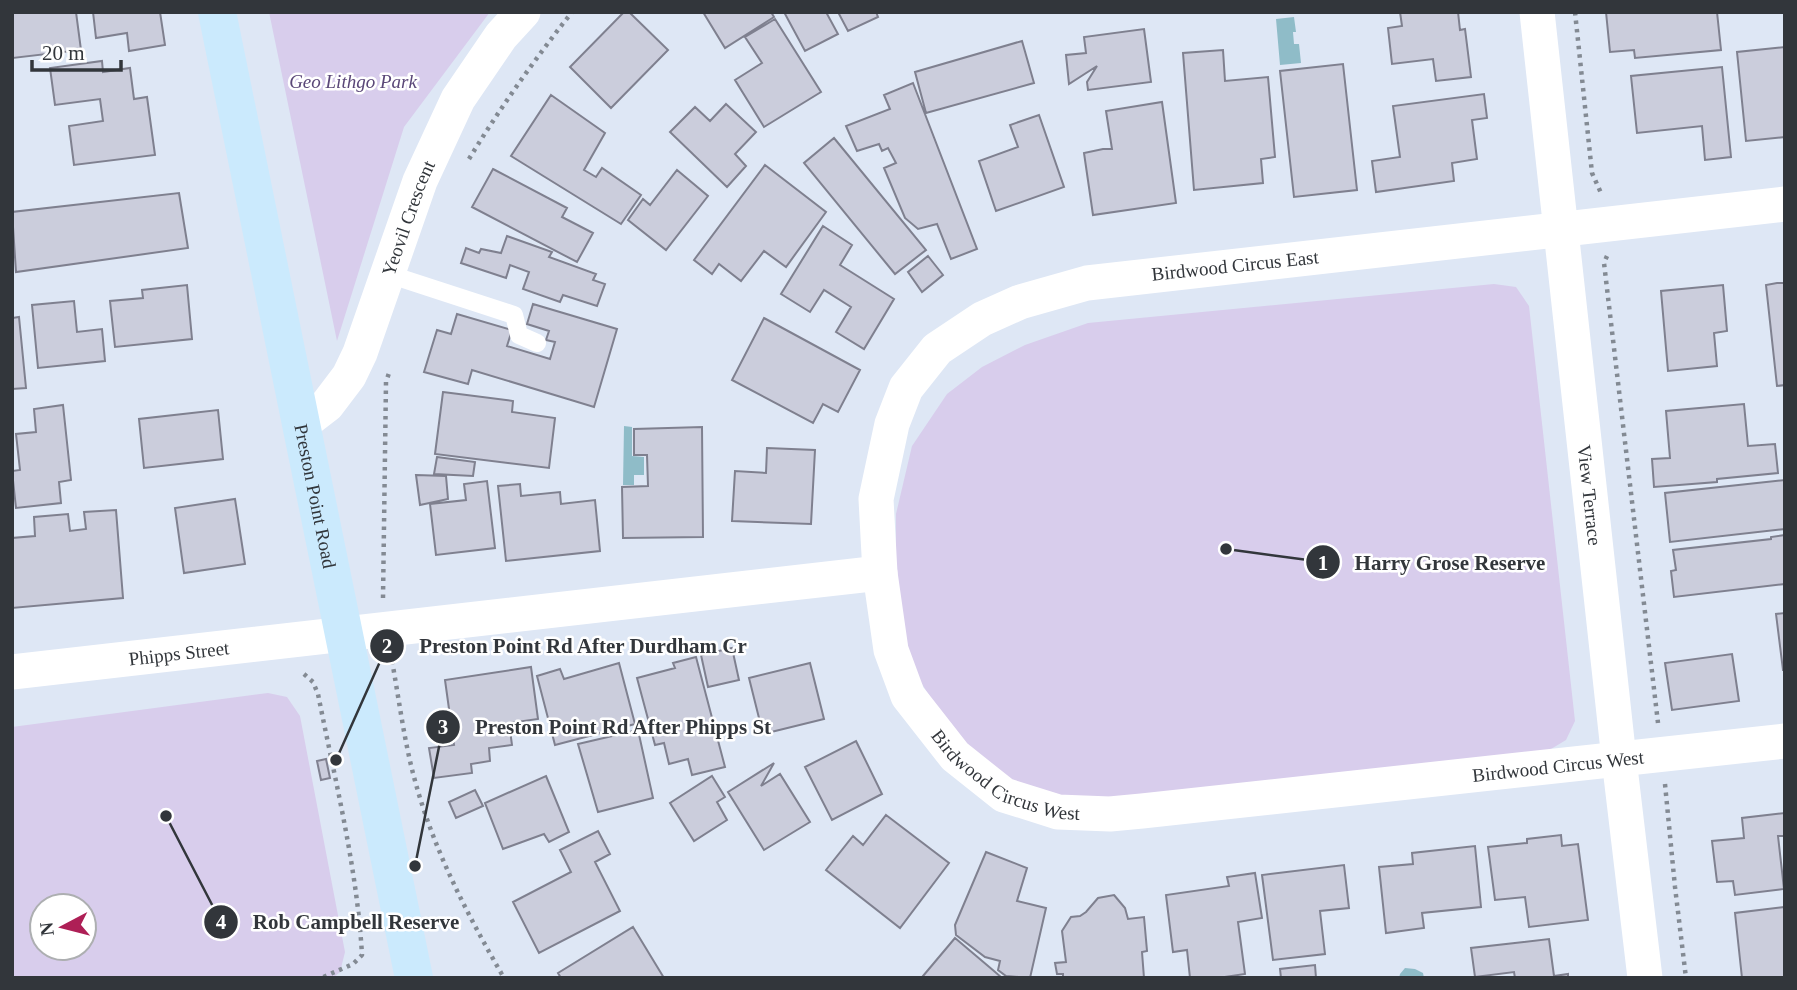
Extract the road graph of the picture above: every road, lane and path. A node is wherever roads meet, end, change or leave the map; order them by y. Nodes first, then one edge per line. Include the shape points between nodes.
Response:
1 (217, 12) edge
2 (523, 12) edge
3 (1537, 12) edge
4 (1574, 12) edge
5 (1785, 204) edge
6 (1606, 224) junction
7 (1562, 229) junction
8 (388, 274) junction
9 (537, 342) dead end
10 (301, 425) junction
11 (880, 573) junction
12 (345, 635) junction
13 (390, 651) dead end
14 (12, 672) edge
15 (304, 674) dead end
16 (1785, 741) edge
17 (1662, 754) junction
18 (1619, 759) junction
19 (321, 978) edge
20 (414, 978) edge
21 (504, 978) edge
22 (1645, 978) edge
23 (1686, 978) edge

1 - 10 main road, Preston Point Road
2 - 8 street, Yeovil Crescent via 458,99 420,181
3 - 7 street, View Terrace
4 - 6 path via 1592,173 1604,199
5 - 6 street, Birdwood Circus East
6 - 7 street, Birdwood Circus East
6 - 17 path via 1610,247 1604,263
7 - 11 street, Birdwood Circus East via 1087,282 982,319 937,349 906,387 892,424 876,499
7 - 18 street, View Terrace
8 - 9 lane via 514,315 519,335
8 - 10 street, Yeovil Crescent via 349,376 327,405
10 - 12 main road, Preston Point Road
11 - 12 street
11 - 18 street, Birdwood Circus West via 891,650 908,696 955,756 1004,794 1058,812 1142,811
12 - 14 street, Phipps Street
12 - 20 main road, Preston Point Road
13 - 21 path via 414,777 438,850
15 - 19 path via 318,694 354,877 362,955
16 - 17 street, Birdwood Circus West
17 - 18 street, Birdwood Circus West
17 - 23 path
18 - 22 street, View Terrace

